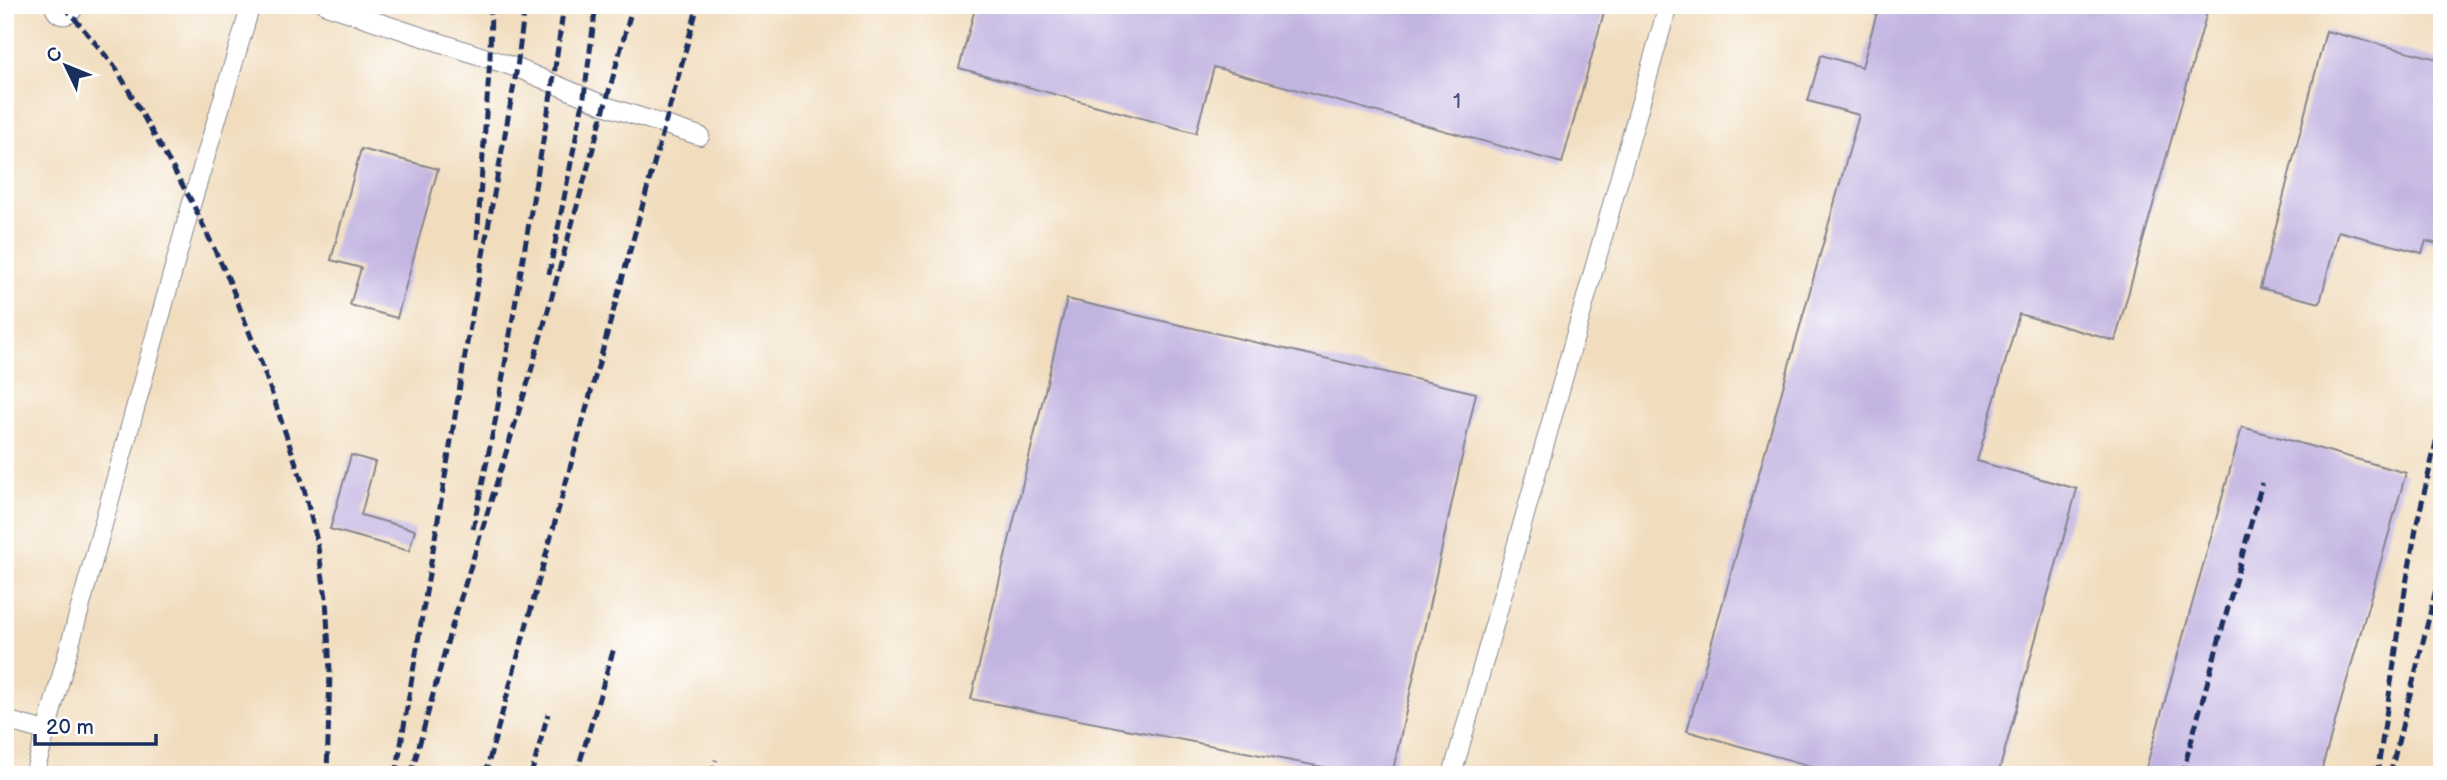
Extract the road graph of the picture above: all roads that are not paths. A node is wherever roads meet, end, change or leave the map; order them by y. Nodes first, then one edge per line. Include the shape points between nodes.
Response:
1 (251, 5) edge
2 (326, 5) edge
3 (1668, 5) edge
4 (700, 135) dead end
5 (5, 720) edge
6 (45, 731) junction
7 (34, 775) edge
8 (1452, 775) edge

1 - 6 lane
2 - 4 lane
3 - 8 lane
5 - 6 lane
6 - 7 lane

